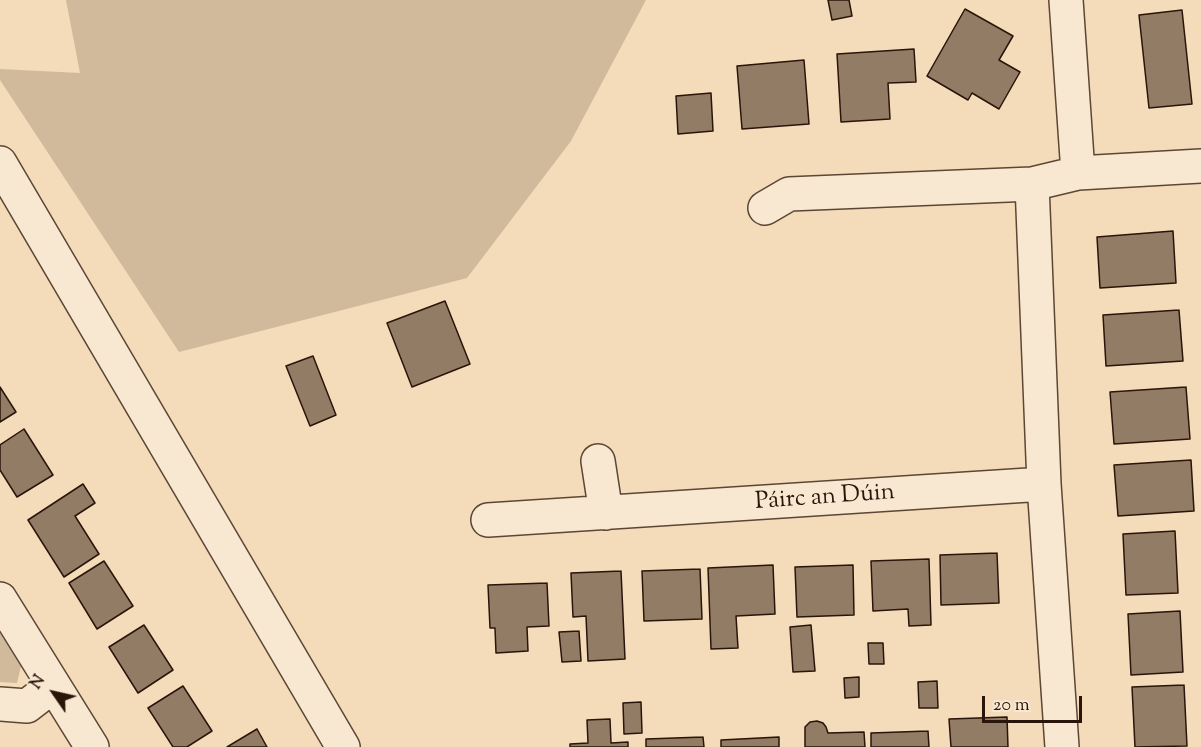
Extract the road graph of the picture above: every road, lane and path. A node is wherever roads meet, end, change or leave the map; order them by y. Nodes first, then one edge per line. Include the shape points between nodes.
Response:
1 (1066, 0) edge
2 (0, 163) edge
3 (1201, 166) edge
4 (1078, 173) junction
5 (1032, 184) junction
6 (765, 208) dead end
7 (598, 461) dead end
8 (1044, 484) junction
9 (606, 513) junction
10 (488, 520) dead end
11 (0, 599) edge
12 (53, 686) junction
13 (0, 704) edge
14 (92, 747) edge
15 (343, 747) edge
16 (1062, 747) edge

1 - 4 street
2 - 15 street
3 - 4 street
4 - 5 street
5 - 6 street via 789,194
5 - 8 street
7 - 9 street
8 - 9 street, Páirc an Dúin
8 - 16 street
9 - 10 street, Páirc an Dúin
11 - 12 street
12 - 13 street via 27,706
12 - 14 street

